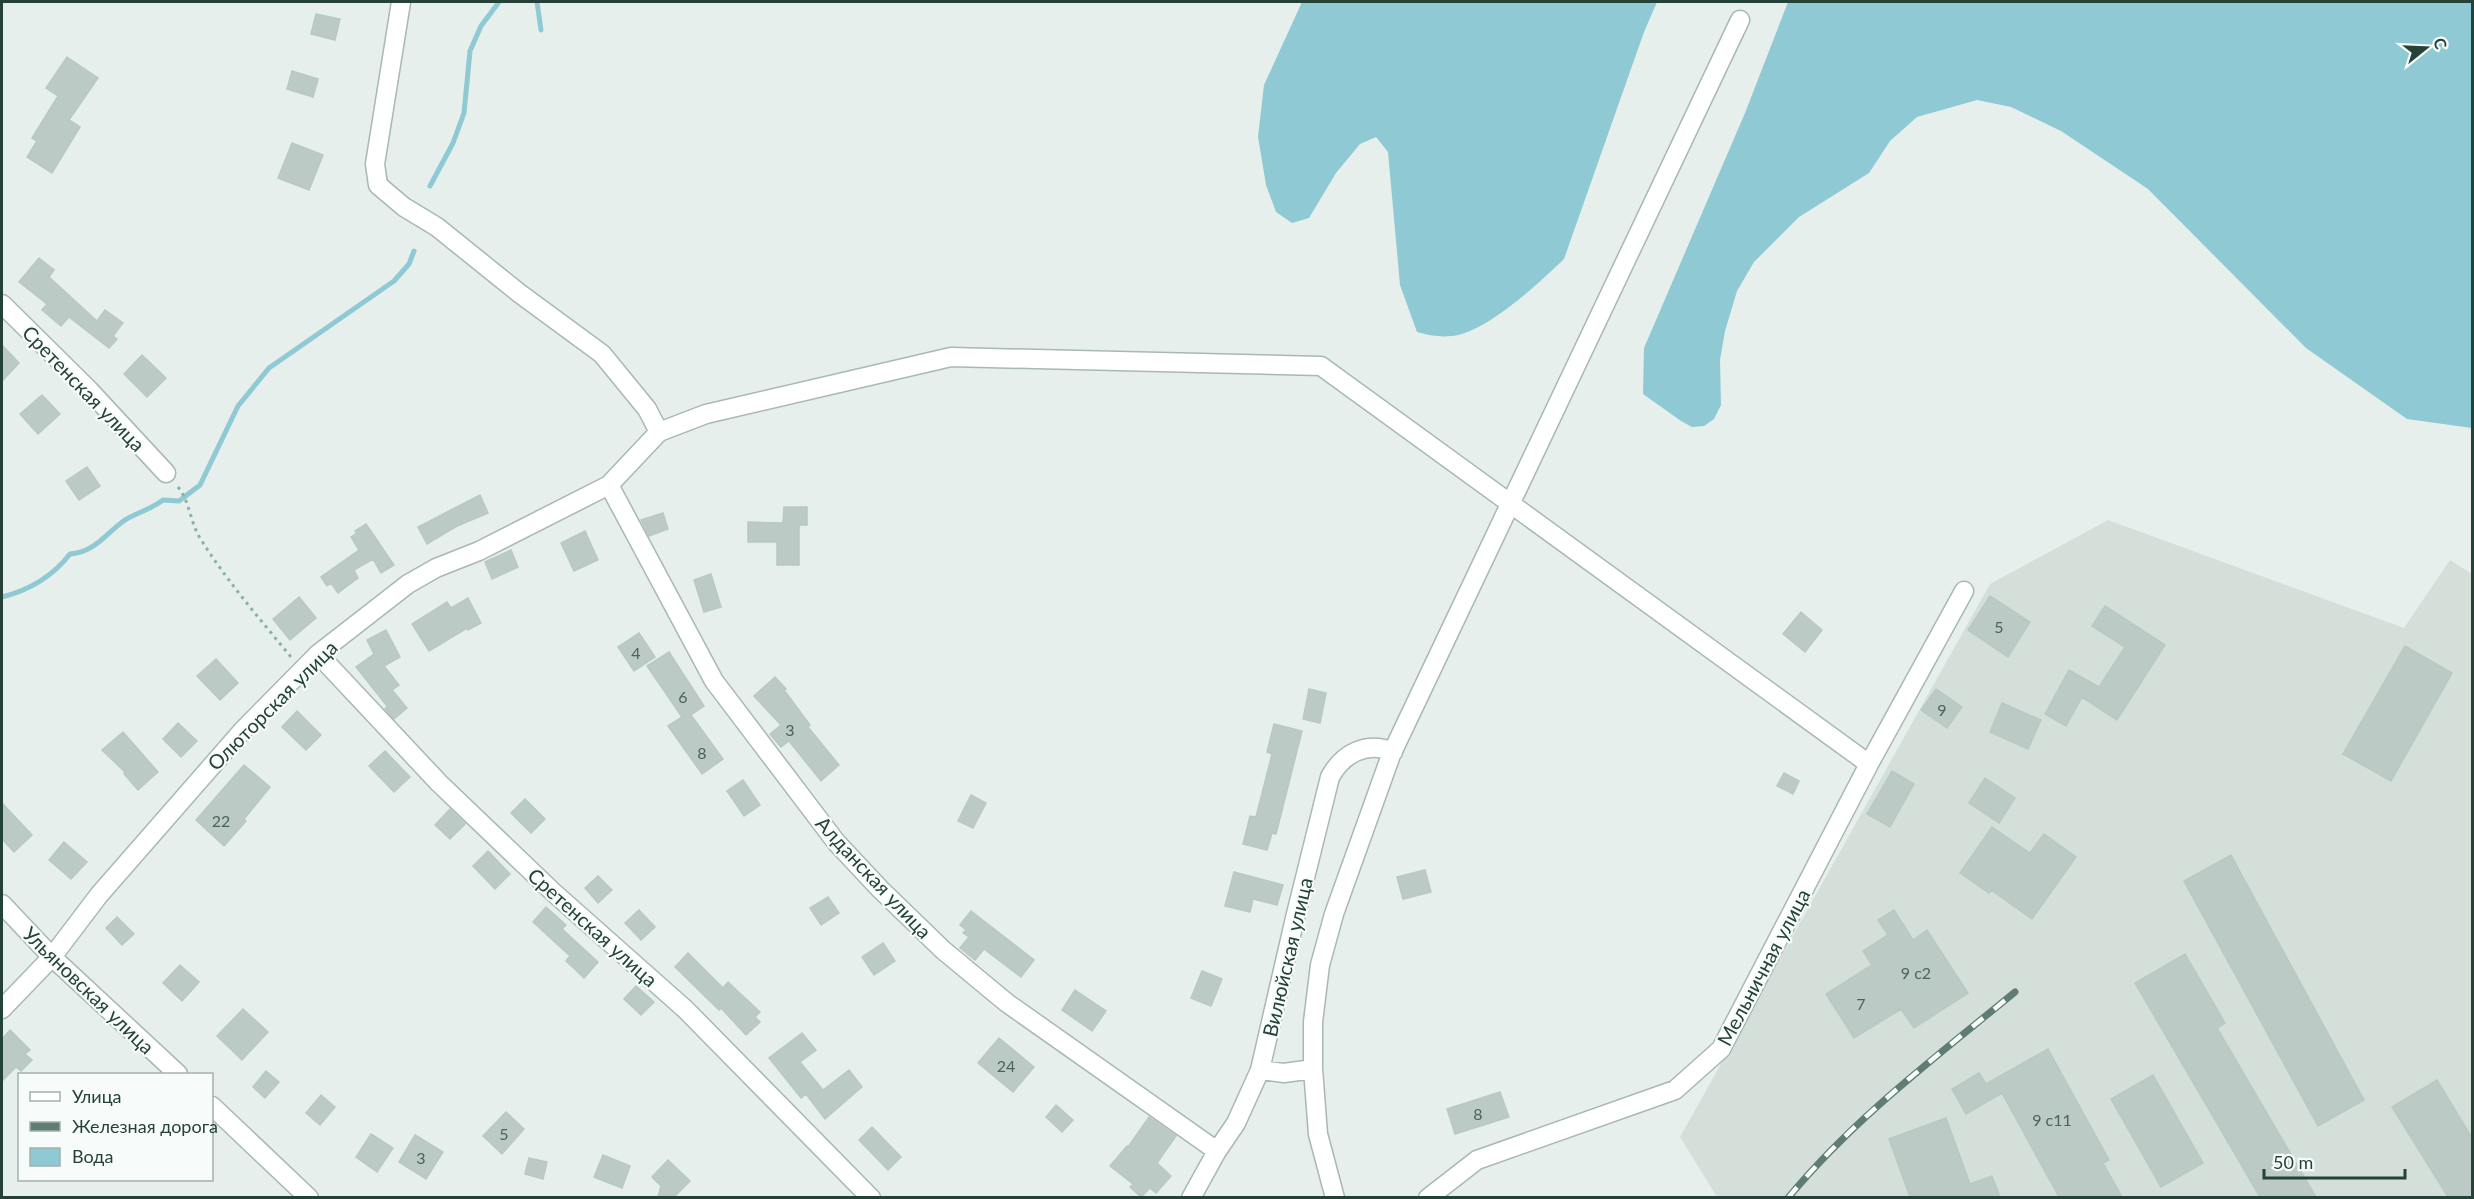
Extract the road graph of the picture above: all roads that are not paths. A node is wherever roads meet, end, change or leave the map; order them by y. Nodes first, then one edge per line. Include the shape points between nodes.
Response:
1 (401, 2) edge
2 (1740, 20) dead end
3 (2, 304) edge
4 (660, 432) junction
5 (166, 473) dead end
6 (609, 485) junction
7 (1510, 504) junction
8 (1964, 591) dead end
9 (318, 654) junction
10 (1393, 752) junction
11 (1869, 764) junction
12 (2, 904) edge
13 (52, 957) junction
14 (2, 1009) edge
15 (1313, 1069) junction
16 (1260, 1070) junction
17 (177, 1073) edge
18 (213, 1107) edge
19 (1217, 1151) junction
20 (309, 1197) edge
21 (871, 1197) edge
22 (1191, 1197) edge
23 (1335, 1197) edge
24 (1428, 1197) edge

1 - 4 street via 375,164 378,185 602,354
2 - 7 street
3 - 5 street, Сретенская улица
4 - 6 street, Олюторская улица
4 - 7 street via 706,414 951,357 1321,366
6 - 9 street, Олюторская улица via 408,584
6 - 19 street, Алданская улица via 714,681 836,842 943,950 1007,1003
7 - 10 street
7 - 11 street
8 - 11 street, Мельничная улица
9 - 13 street, Олюторская улица via 244,729 99,895
9 - 21 street, Сретенская улица via 439,783 553,892 685,1009
10 - 15 street via 1334,914 1320,965 1313,1022
10 - 16 street, Вилюйская улица via 1378,747 1354,751 1330,777
11 - 24 street, Мельничная улица via 1721,1049 1676,1090 1477,1160
12 - 13 street, Ульяновская улица
13 - 14 street, Олюторская улица
13 - 17 street, Ульяновская улица
15 - 16 street via 1284,1073
15 - 23 street via 1318,1134
16 - 19 street, Вилюйская улица via 1236,1123
18 - 20 street
19 - 22 street, Вилюйская улица

